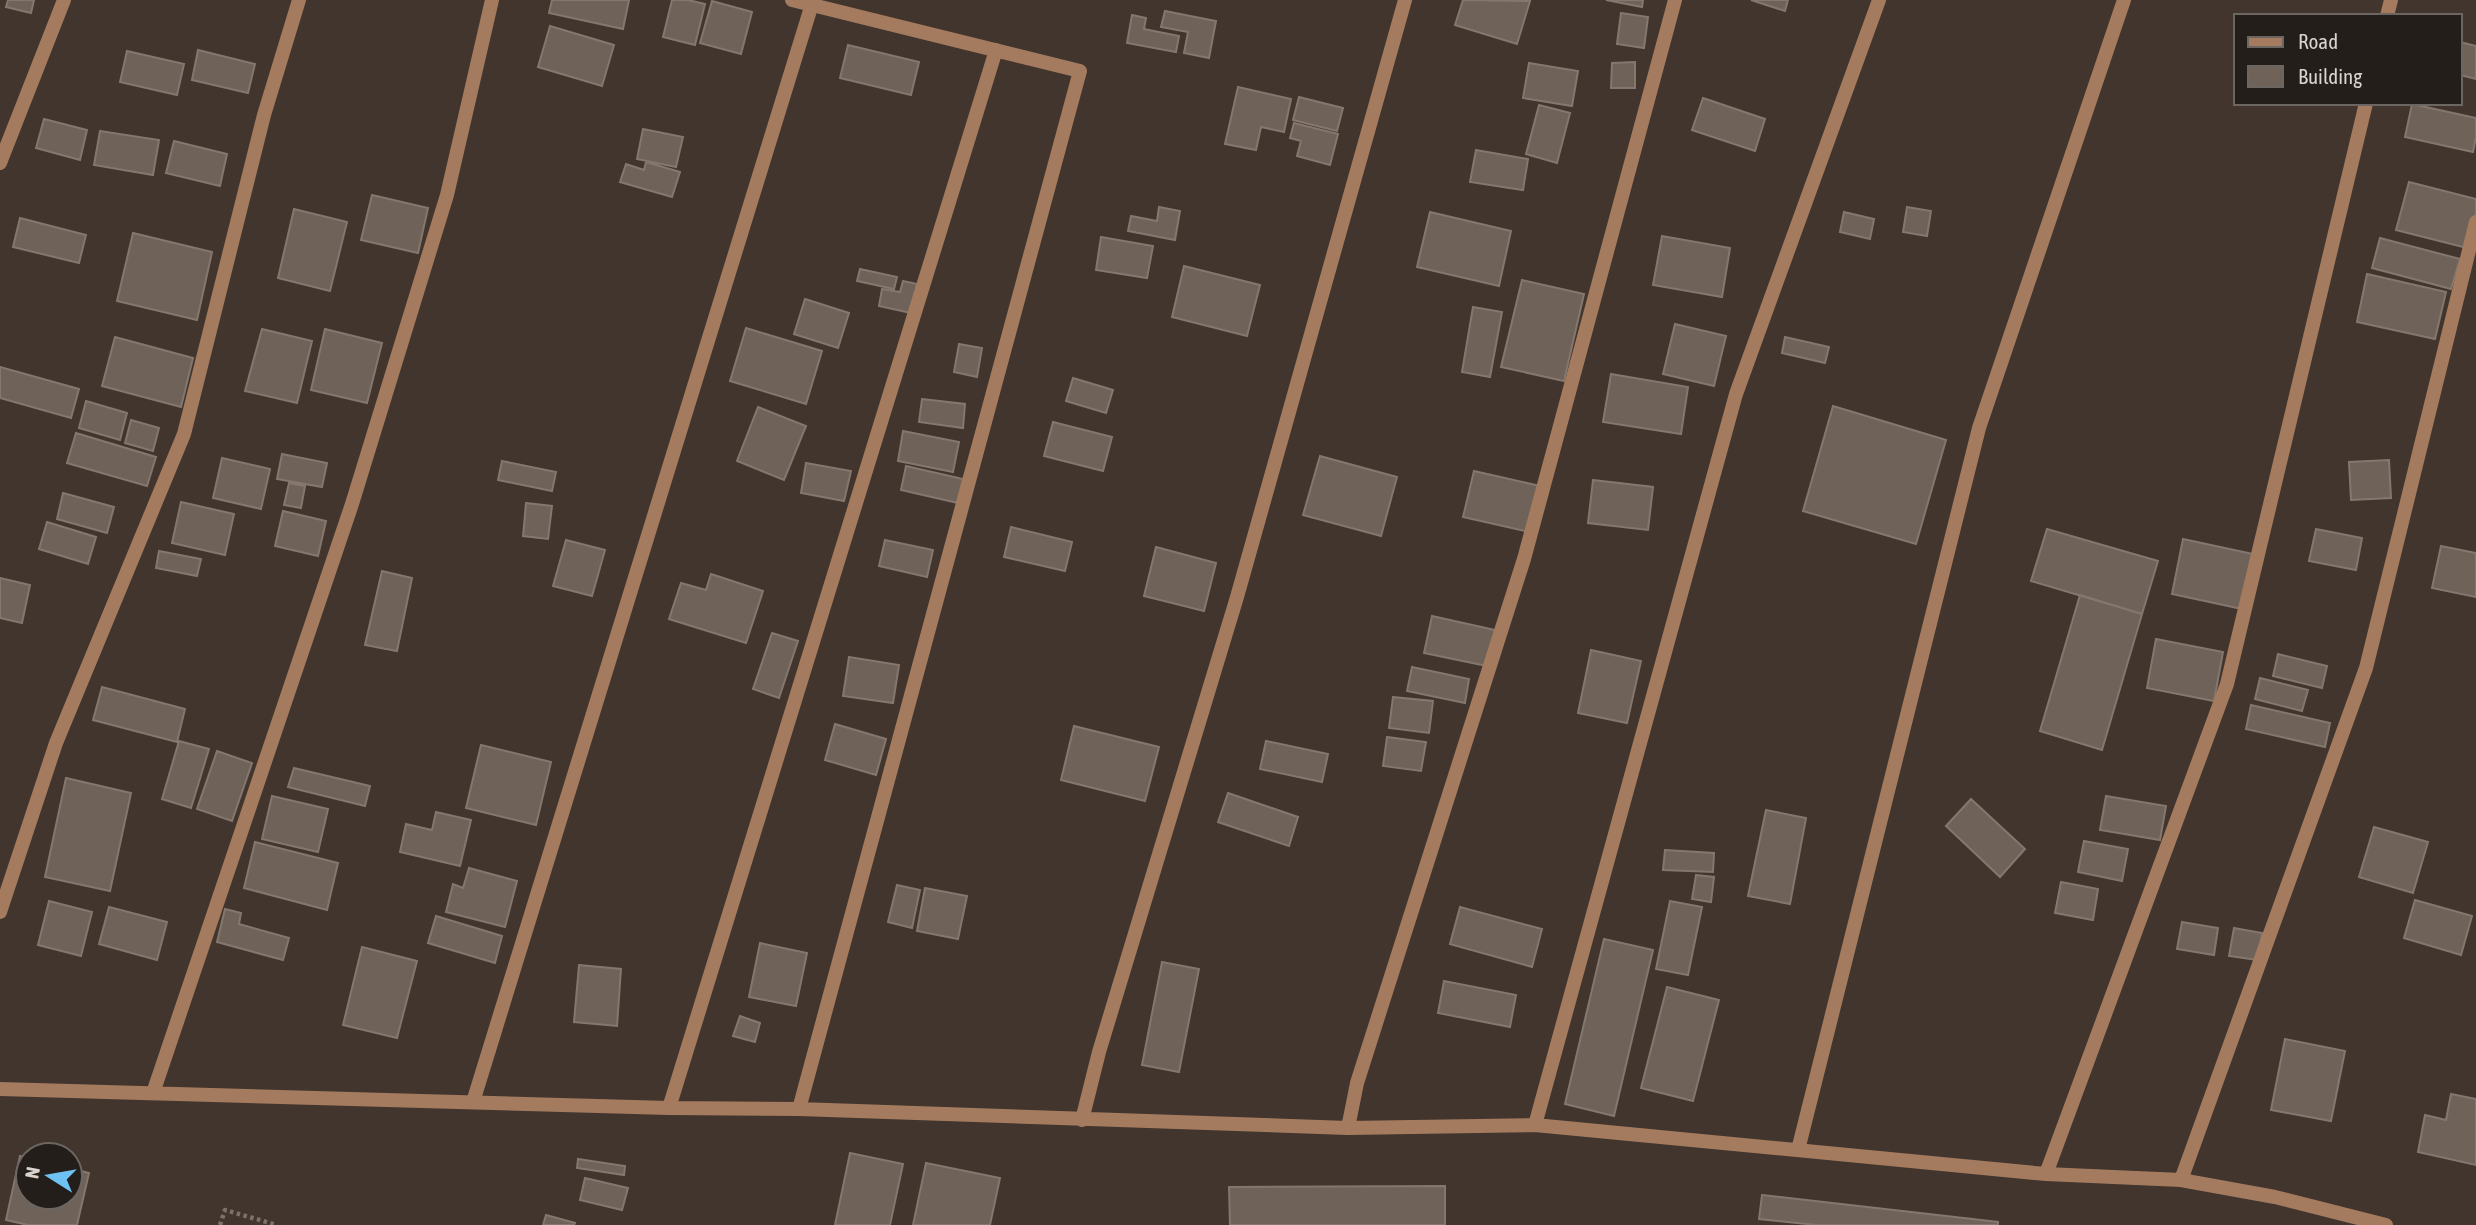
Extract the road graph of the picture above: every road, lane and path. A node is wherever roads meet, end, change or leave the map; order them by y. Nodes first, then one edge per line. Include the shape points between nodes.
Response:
1 (64, 0) edge
2 (299, 0) edge
3 (492, 0) edge
4 (792, 0) edge
5 (1405, 0) edge
6 (1675, 0) edge
7 (1879, 0) edge
8 (2124, 0) edge
9 (812, 4) junction
10 (996, 50) junction
11 (2366, 105) edge
12 (0, 163) edge
13 (2476, 222) edge
14 (0, 912) edge
15 (0, 1089) edge
16 (153, 1093) junction
17 (473, 1102) junction
18 (669, 1108) junction
19 (799, 1109) junction
20 (1082, 1120) junction
21 (1535, 1125) junction
22 (1348, 1128) junction
23 (1798, 1150) junction
24 (2046, 1174) junction
25 (2181, 1180) junction
26 (220, 1225) edge
27 (278, 1225) edge
28 (2386, 1225) edge

1 - 12 street
2 - 14 street via 264,115 184,435 55,743
3 - 16 street via 447,195 356,491
4 - 9 street
5 - 20 street via 1241,583 1098,1052
6 - 22 street via 1524,559 1357,1083
7 - 21 street via 1736,394
8 - 23 street via 1979,428
9 - 10 street
9 - 17 street
10 - 18 street
10 - 19 street via 1080,71
11 - 24 street via 2227,684
13 - 25 street via 2366,668
15 - 16 street
16 - 17 street
17 - 18 street
18 - 19 street
19 - 20 street
20 - 22 street
21 - 22 street
21 - 23 street
23 - 24 street
24 - 25 street
25 - 28 street via 2275,1197
26 - 27 path via 225,1210

